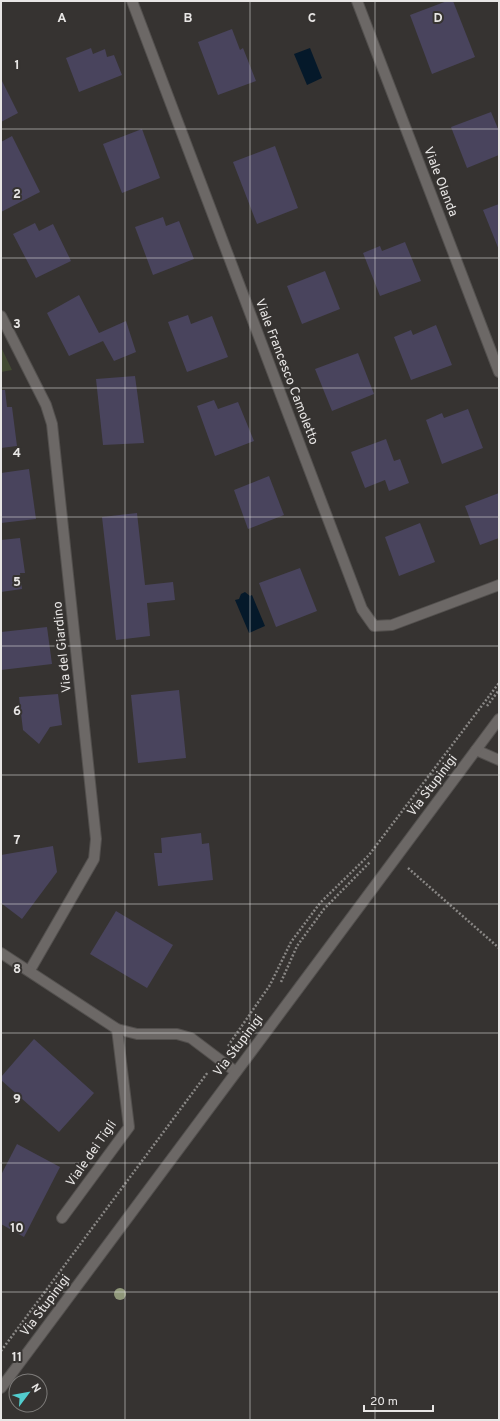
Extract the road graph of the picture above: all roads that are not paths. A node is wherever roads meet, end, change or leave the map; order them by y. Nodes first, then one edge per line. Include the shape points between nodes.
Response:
1 (132, 1) edge
2 (357, 1) edge
3 (1, 316) edge
4 (499, 372) edge
5 (499, 585) edge
6 (499, 719) edge
7 (476, 750) junction
8 (499, 760) edge
9 (1, 953) edge
10 (30, 970) junction
11 (118, 1029) junction
12 (236, 1072) junction
13 (62, 1218) dead end
14 (1, 1388) edge

1 - 5 street, Viale Francesco Camoletto via 362,609 374,626 392,625
2 - 4 street, Viale Olanda
3 - 10 street, Via del Giardino via 46,405 52,424 96,839 94,859
6 - 7 street, Via Stupinigi
7 - 8 street
7 - 12 street, Via Stupinigi
9 - 10 street
10 - 11 street
11 - 12 street via 137,1034 177,1034 191,1038
11 - 13 street, Viale dei Tigli via 129,1127
12 - 14 street, Via Stupinigi

